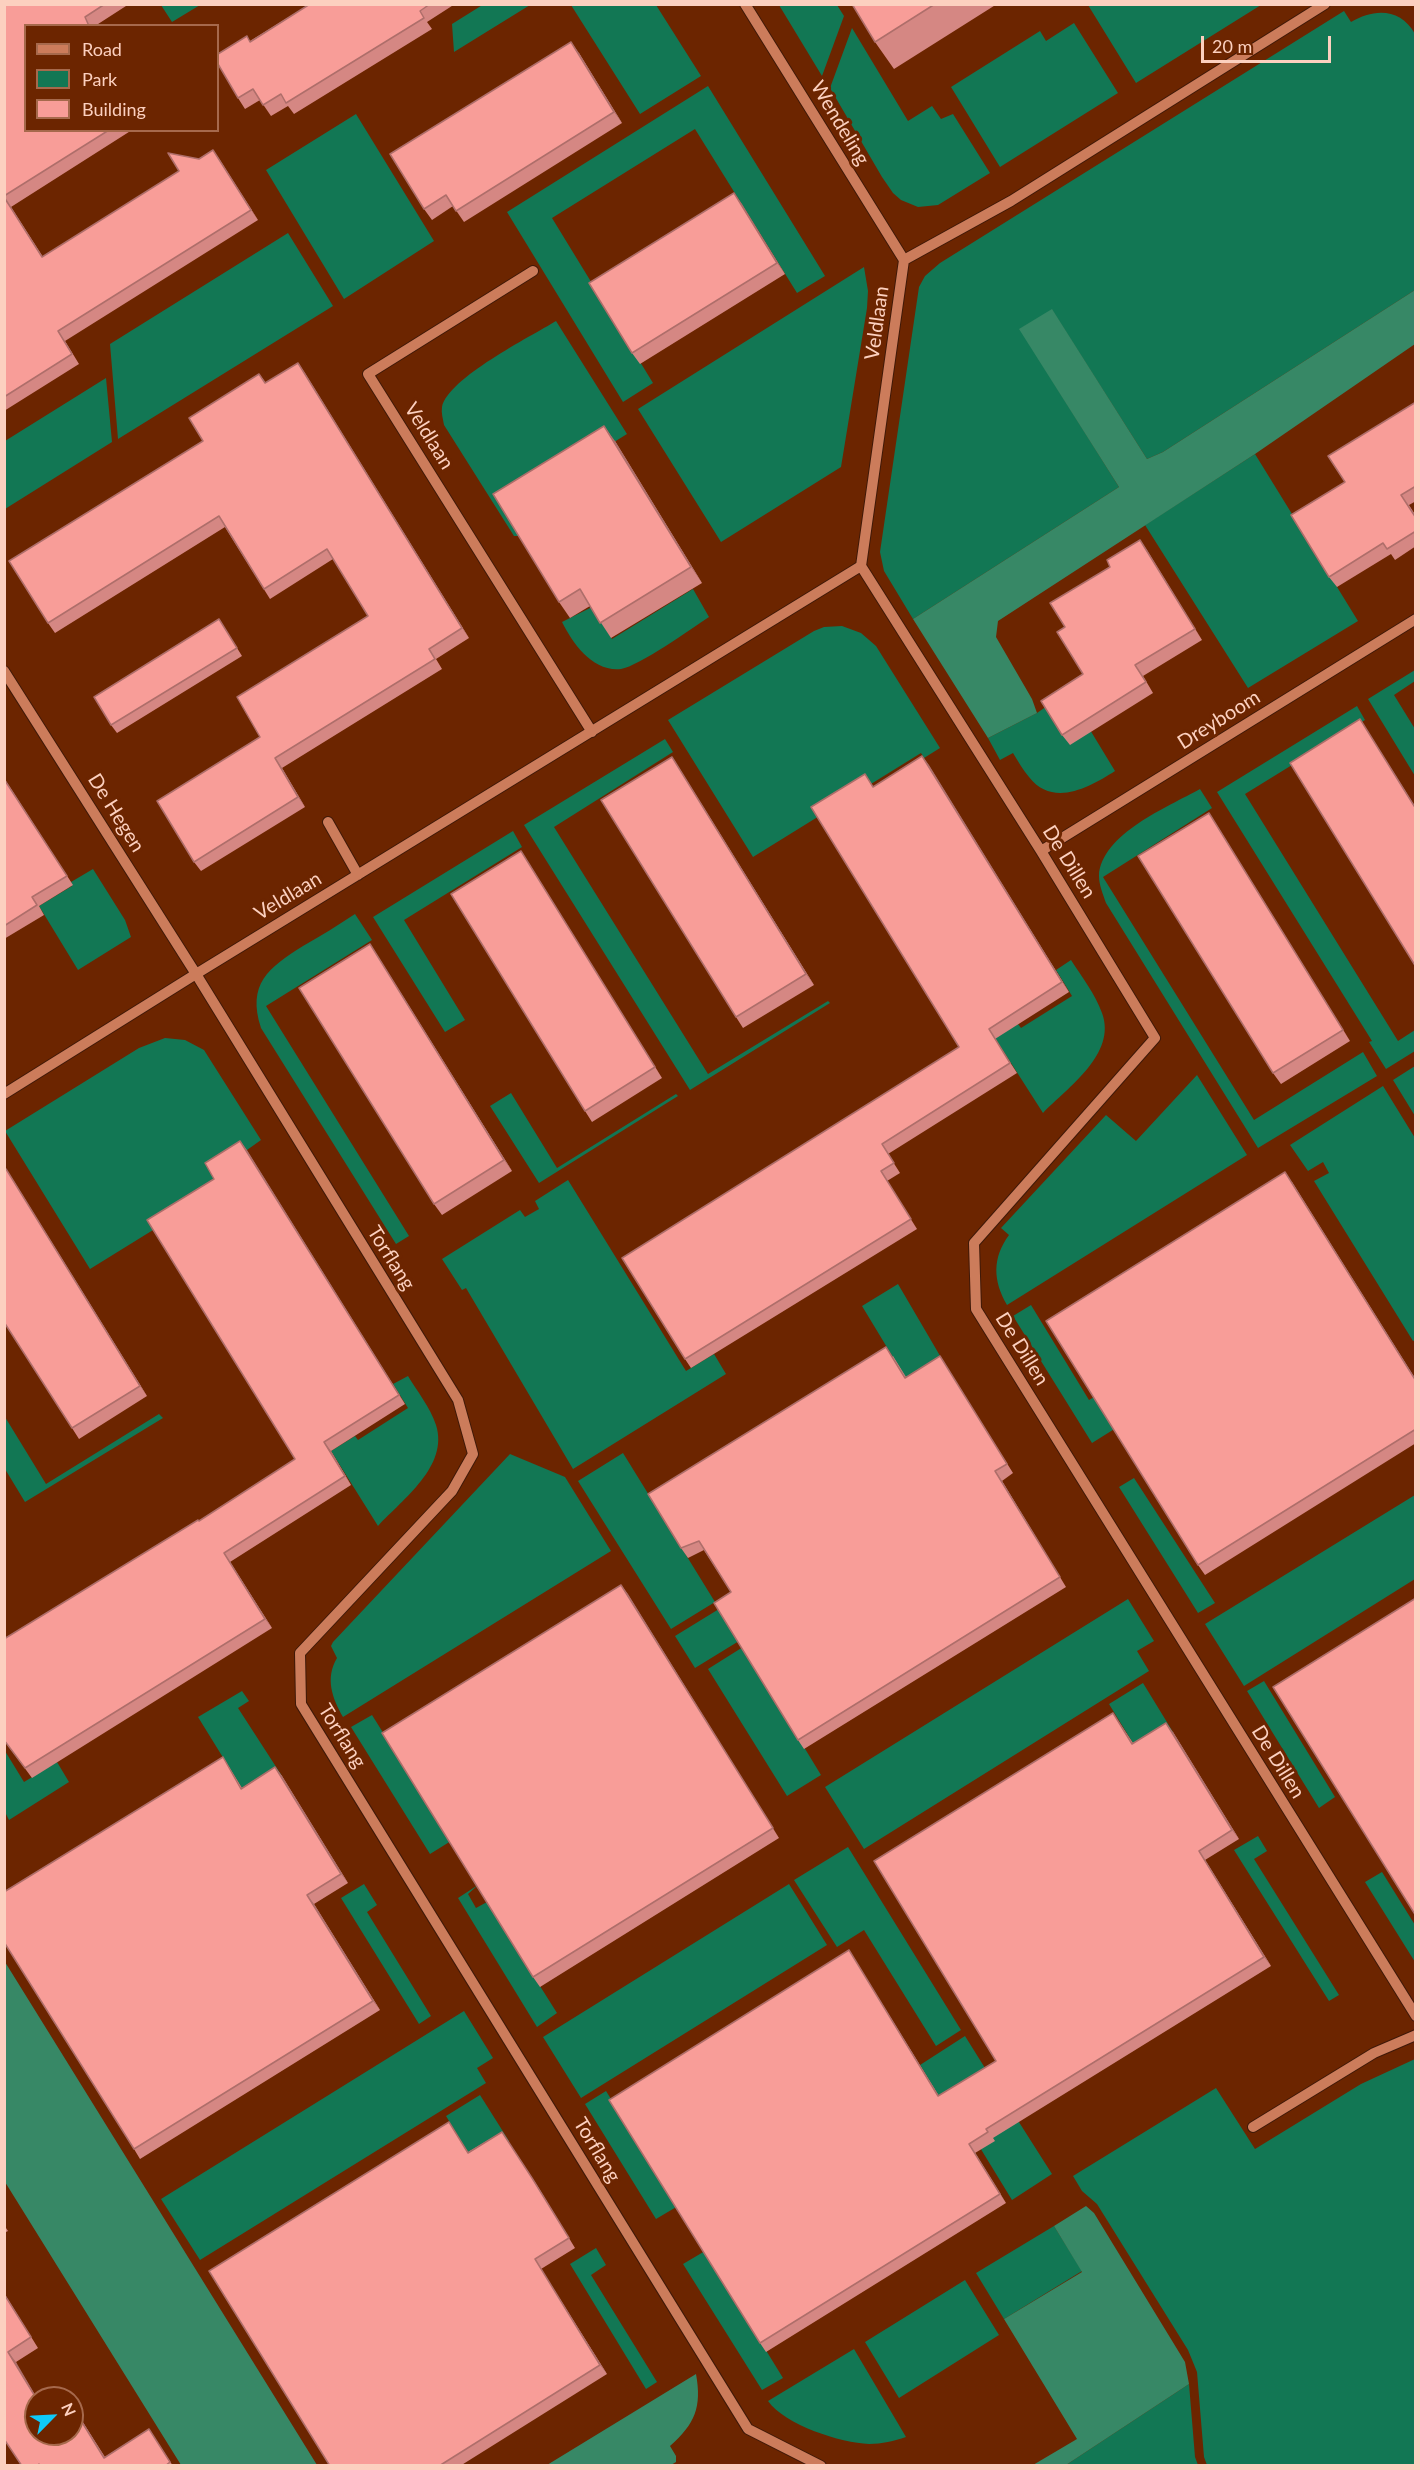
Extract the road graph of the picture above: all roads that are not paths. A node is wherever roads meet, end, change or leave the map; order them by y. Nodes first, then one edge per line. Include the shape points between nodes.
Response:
1 (745, 4) edge
2 (1325, 4) edge
3 (904, 260) junction
4 (533, 271) dead end
5 (861, 566) junction
6 (1416, 619) edge
7 (4, 671) edge
8 (592, 732) junction
9 (328, 822) dead end
10 (1041, 851) junction
11 (358, 875) junction
12 (196, 974) junction
13 (4, 1095) edge
14 (1416, 2016) edge
15 (1416, 2035) edge
16 (1253, 2127) dead end
17 (821, 2466) edge

1 - 3 street, Wendeling
2 - 3 street via 1011,201
3 - 5 street, Veldlaan
4 - 8 street, Veldlaan via 368,374
5 - 8 street, Veldlaan
5 - 10 street, De Dillen
6 - 10 street, Dreyboom
7 - 12 street, De Hegen
8 - 11 street, Veldlaan
9 - 11 street
10 - 14 street, De Dillen via 1155,1038 974,1243 976,1309
11 - 12 street, Veldlaan
12 - 13 street, Veldlaan
12 - 17 street, Torflang via 458,1400 473,1455 452,1491 300,1653 301,1704 748,2429
15 - 16 street via 1374,2053

